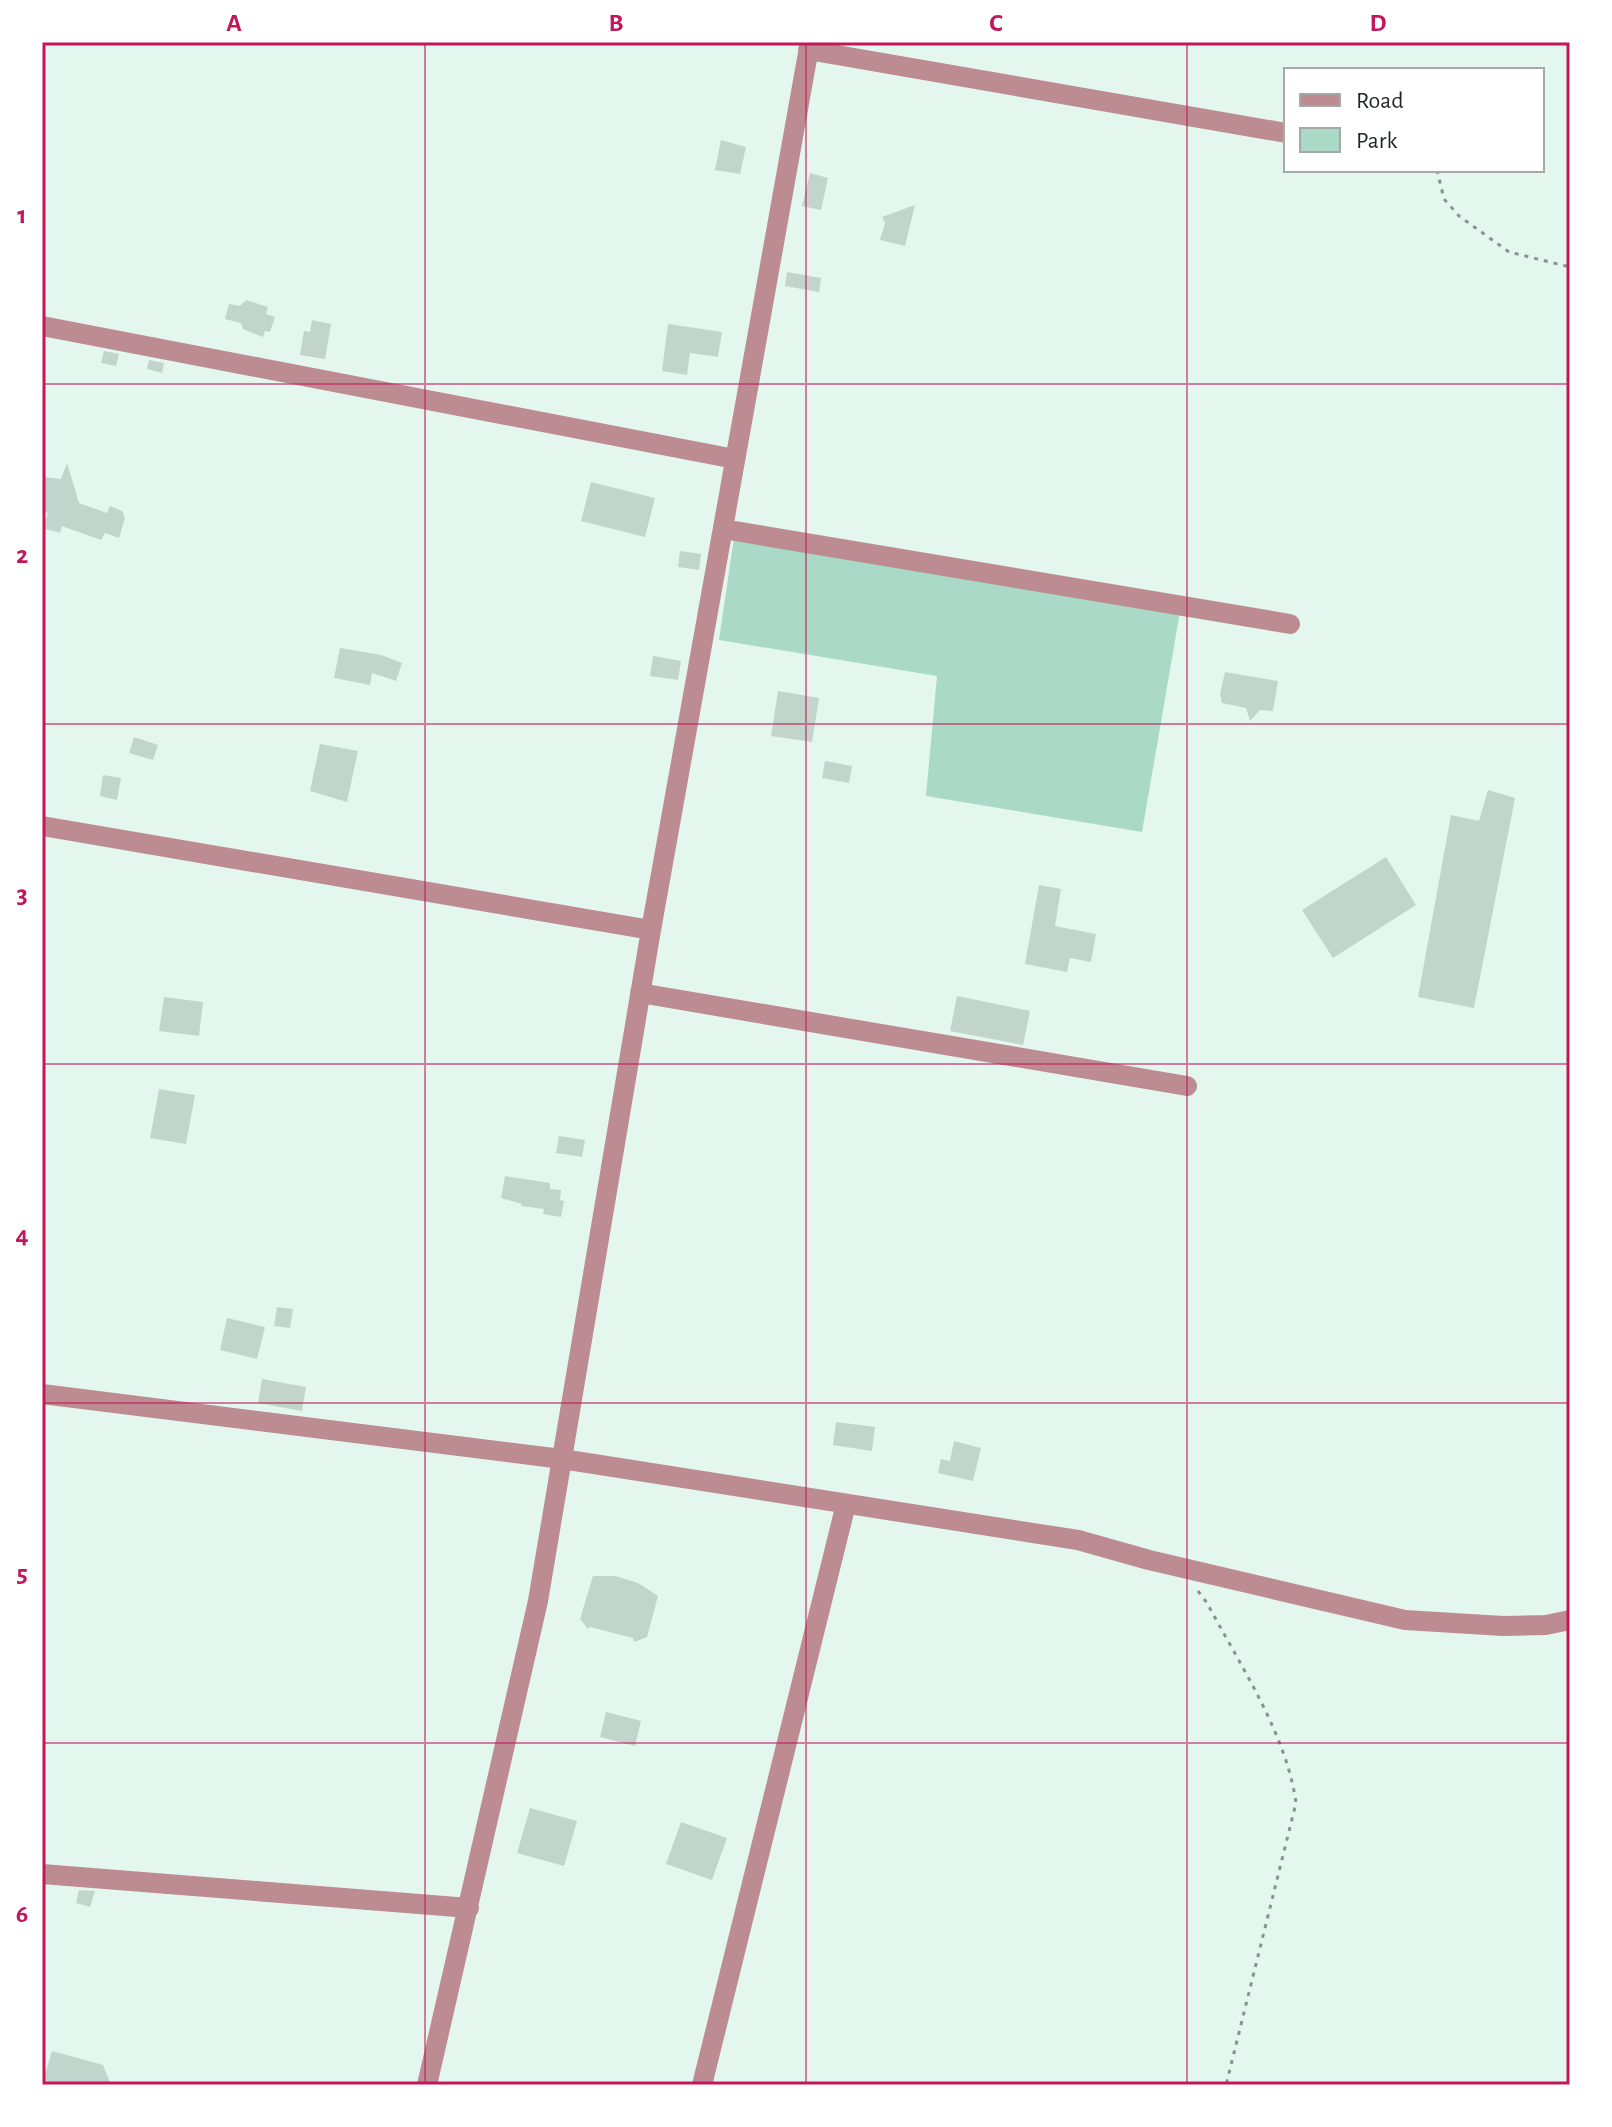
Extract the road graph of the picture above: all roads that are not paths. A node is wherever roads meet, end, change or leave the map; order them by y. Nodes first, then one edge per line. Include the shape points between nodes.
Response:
1 (809, 46) edge
2 (1284, 133) edge
3 (42, 326) edge
4 (735, 459) junction
5 (723, 529) junction
6 (1290, 624) dead end
7 (42, 826) edge
8 (651, 930) junction
9 (640, 993) junction
10 (1187, 1086) dead end
11 (42, 1394) edge
12 (562, 1459) junction
13 (846, 1504) junction
14 (1570, 1620) edge
15 (42, 1874) edge
16 (469, 1908) junction
17 (427, 2085) edge
18 (702, 2085) edge

1 - 2 street
1 - 4 street
3 - 4 street
4 - 5 street
5 - 6 street
5 - 8 street
7 - 8 street
8 - 9 street
9 - 10 street
9 - 12 street
11 - 12 street
12 - 13 street
12 - 16 street via 538,1601
13 - 14 street via 1078,1540 1405,1620 1503,1626
13 - 18 street
15 - 16 street
16 - 17 street

